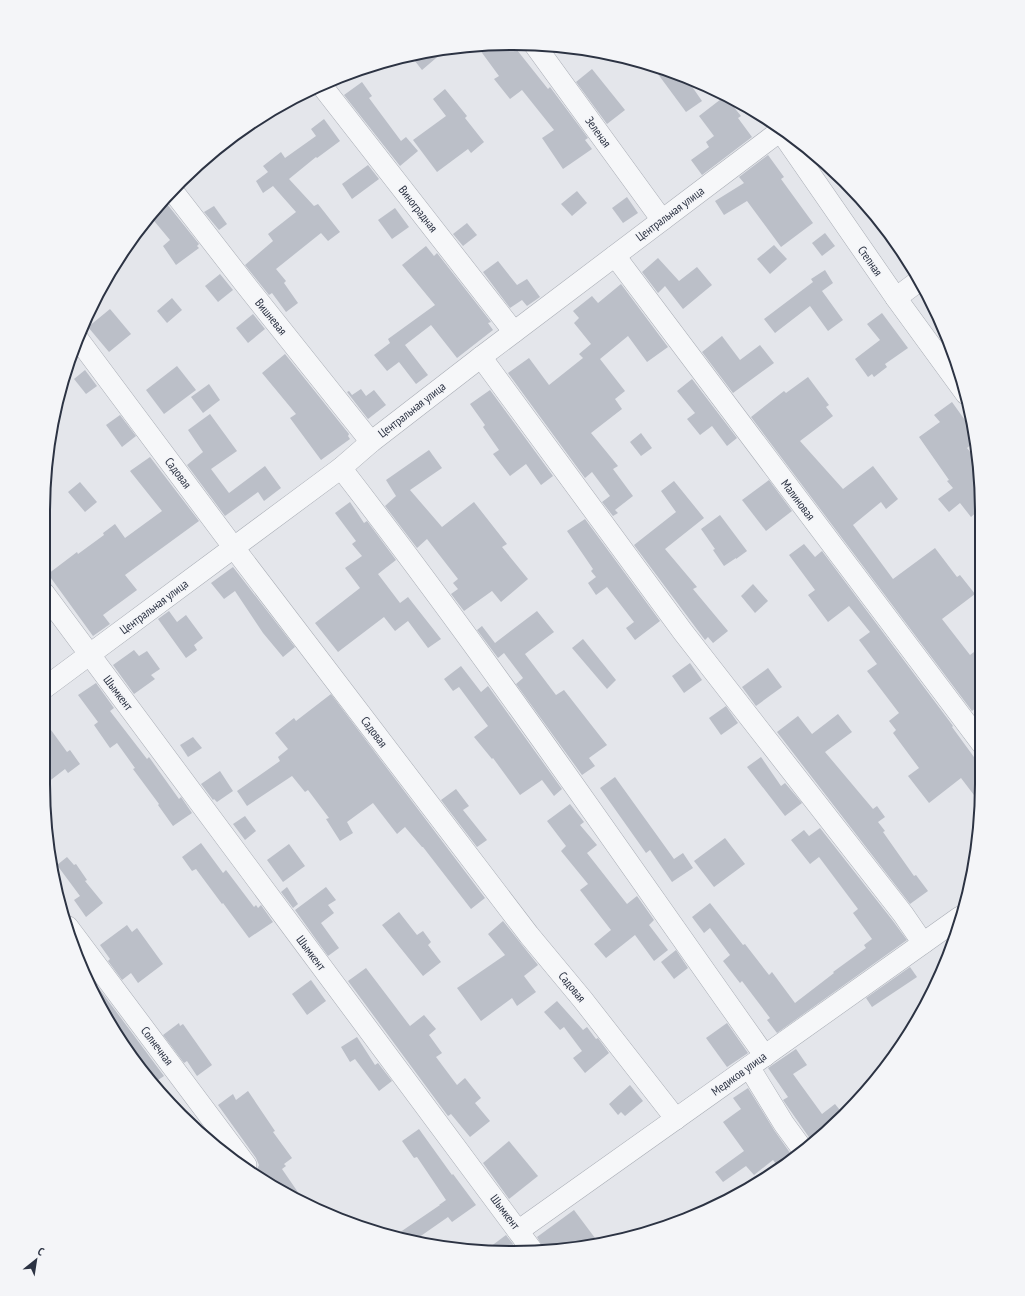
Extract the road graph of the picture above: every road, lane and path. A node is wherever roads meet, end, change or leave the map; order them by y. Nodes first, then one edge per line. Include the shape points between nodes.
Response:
1 (539, 51) edge
2 (325, 90) edge
3 (774, 132) edge
4 (786, 140) edge
5 (176, 195) edge
6 (662, 220) junction
7 (615, 256) junction
8 (915, 284) edge
9 (896, 298) junction
10 (514, 332) junction
11 (82, 344) edge
12 (481, 357) junction
13 (954, 378) edge
14 (371, 442) junction
15 (341, 468) junction
16 (234, 548) junction
17 (50, 601) edge
18 (90, 655) junction
19 (50, 684) edge
20 (975, 735) edge
21 (953, 922) edge
22 (78, 940) edge
23 (923, 943) junction
24 (756, 1061) junction
25 (676, 1119) junction
26 (800, 1145) edge
27 (238, 1155) edge
28 (518, 1231) junction
29 (529, 1245) edge

1 - 6 street, Зеленая
2 - 10 street, Виноградная
3 - 6 street, Центральная улица
4 - 9 street, Степная
5 - 14 street, Вишневая
6 - 7 street, Центральная улица
7 - 10 street, Центральная улица
7 - 20 street, Малиновая
8 - 9 street
9 - 13 street, Степная
10 - 12 street, Центральная улица
11 - 16 street, Садовая
12 - 14 street, Центральная улица
12 - 23 street via 683,632
14 - 15 street, Центральная улица
15 - 16 street, Центральная улица
15 - 24 street via 488,665
16 - 18 street, Центральная улица
16 - 25 street, Садовая via 529,935
17 - 18 street, Шымкент
18 - 19 street, Центральная улица
18 - 28 street, Шымкент
21 - 23 street, Медиков улица
22 - 27 street, Солнечная
23 - 24 street, Медиков улица
24 - 25 street, Медиков улица
24 - 26 street via 784,1124
25 - 28 street, Медиков улица
28 - 29 street, Шымкент

